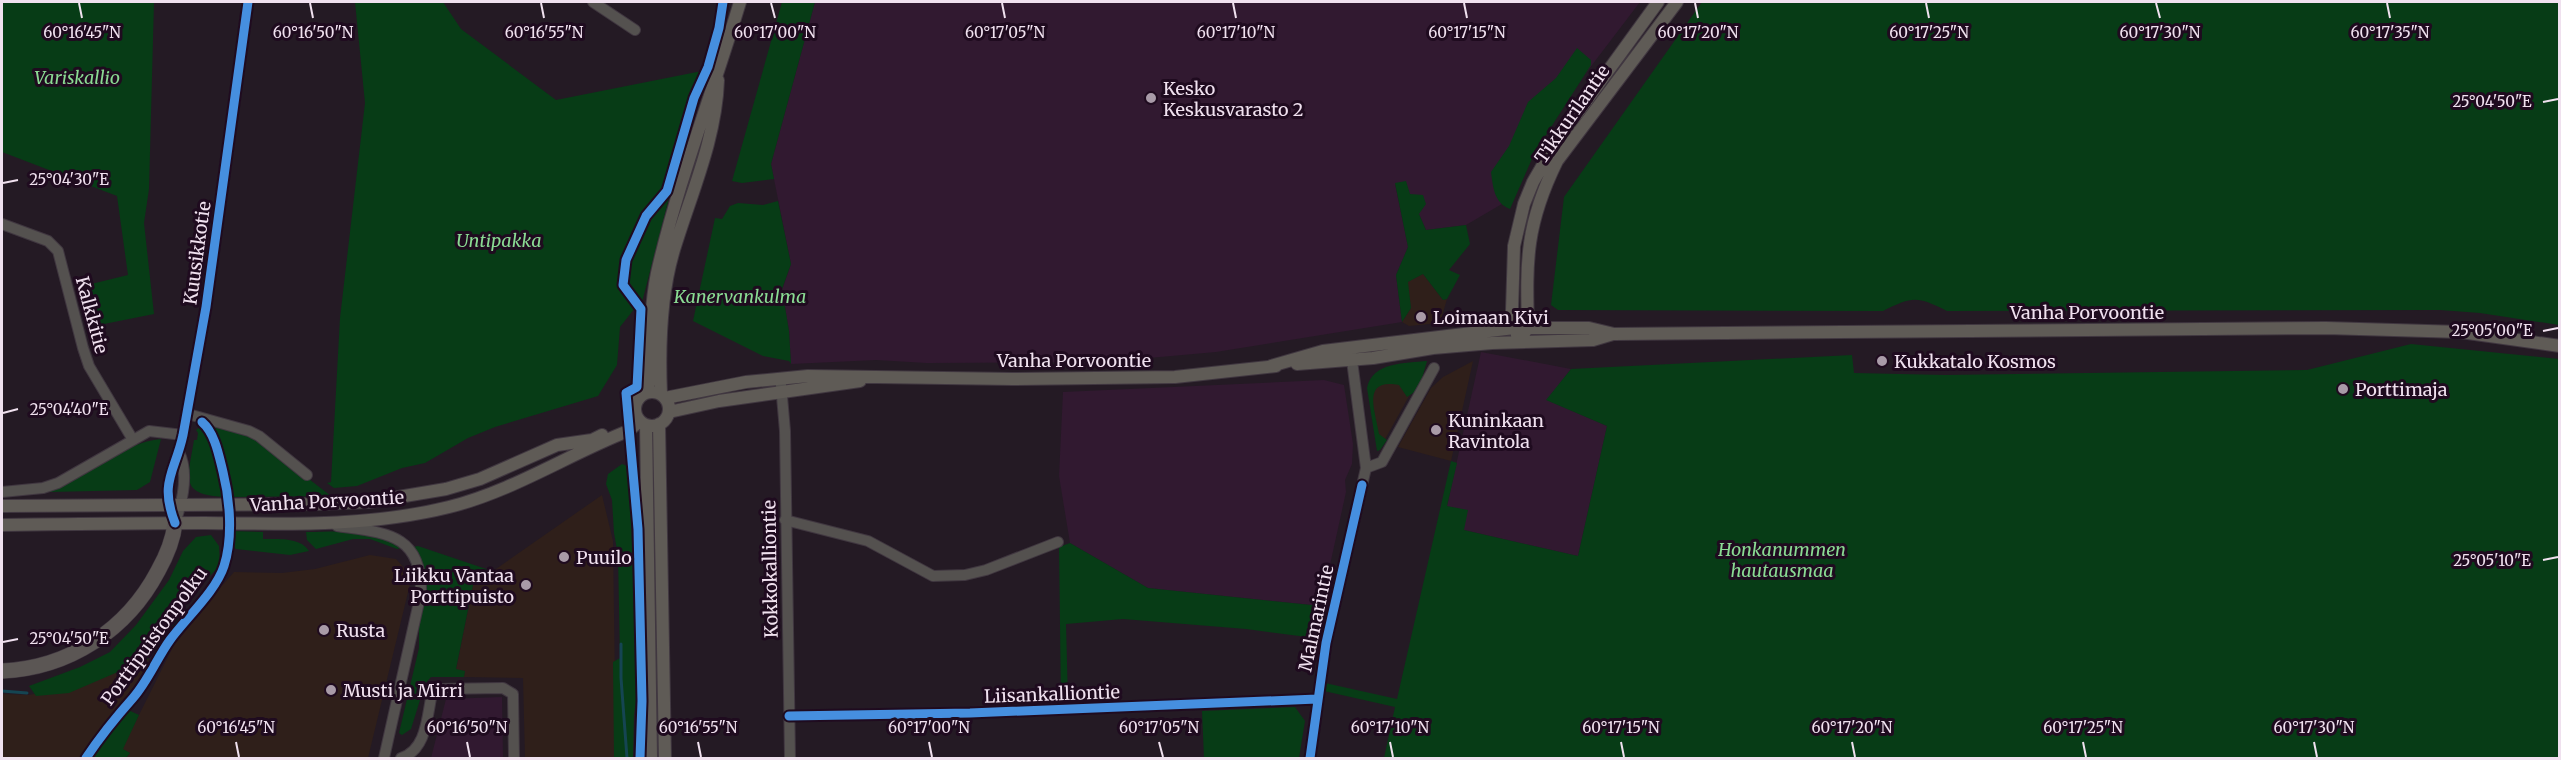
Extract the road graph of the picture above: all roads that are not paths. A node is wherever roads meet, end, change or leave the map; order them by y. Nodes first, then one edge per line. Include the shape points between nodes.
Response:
1 (248, 2) edge
2 (592, 2) edge
3 (740, 2) edge
4 (1658, 2) edge
5 (1677, 2) edge
6 (635, 30) dead end
7 (719, 73) junction
8 (2, 224) edge
9 (1514, 328) junction
10 (1528, 328) junction
11 (1614, 334) junction
12 (1519, 342) junction
13 (2559, 346) edge
14 (1351, 353) junction
15 (1434, 368) dead end
16 (877, 378) junction
17 (780, 379) junction
18 (782, 392) junction
19 (646, 393) junction
20 (663, 396) junction
21 (669, 412) junction
22 (188, 414) junction
23 (641, 420) junction
24 (659, 424) junction
25 (183, 435) junction
26 (133, 440) junction
27 (179, 452) junction
28 (1366, 468) junction
29 (307, 476) dead end
30 (2, 492) edge
31 (181, 505) junction
32 (2, 506) edge
33 (168, 506) junction
34 (785, 520) junction
35 (175, 523) junction
36 (316, 523) junction
37 (2, 525) edge
38 (1058, 542) dead end
39 (2, 671) edge
40 (1317, 699) junction
41 (789, 716) junction
42 (384, 759) edge
43 (401, 759) edge
44 (514, 759) edge
45 (651, 759) edge
46 (665, 759) edge
47 (790, 759) edge
48 (1310, 759) edge

1 - 22 street, Kuusikkotie via 207,307
2 - 6 street
3 - 7 main road
4 - 9 main road, Tikkurilantie via 1533,182 1514,246
5 - 10 main road, Tikkurilantie via 1557,161 1546,184 1536,207 1528,245
7 - 19 main road via 705,108 657,275
7 - 20 main road via 710,138 667,280 661,331
8 - 26 street, Kalkkitie via 48,241 58,252 90,366
9 - 10 main road, Vanha Porvoontie
9 - 12 main road, Tikkurilantie
9 - 14 main road, Vanha Porvoontie
10 - 11 main road, Vanha Porvoontie via 1589,328
10 - 12 main road
11 - 12 main road, Vanha Porvoontie via 1593,340
11 - 13 main road, Vanha Porvoontie via 2326,328 2461,332
12 - 14 main road, Vanha Porvoontie
14 - 16 main road, Vanha Porvoontie via 1175,377
14 - 28 street, Malmarintie
15 - 28 street via 1382,462
16 - 17 main road, Vanha Porvoontie via 837,375
16 - 18 main road, Vanha Porvoontie
17 - 18 street, Kokkokalliontie
17 - 20 main road, Vanha Porvoontie
18 - 21 main road, Vanha Porvoontie
18 - 34 street, Kokkokalliontie
19 - 20 main road
19 - 23 main road via 636,403
20 - 21 main road
21 - 24 main road
22 - 25 street, Kuusikkotie
22 - 29 street via 259,436
23 - 24 main road
23 - 31 main road, Vanha Porvoontie via 592,440 557,445 480,478 411,496 369,502
23 - 36 main road, Vanha Porvoontie via 628,431 555,466 471,500 417,514
23 - 45 main road
24 - 46 main road
25 - 26 street via 149,431
25 - 27 street, Kuusikkotie
26 - 30 street via 58,483
27 - 31 street, Kuusikkotie via 184,461
27 - 33 street, Kuusikkotie via 173,460
28 - 40 street, Malmarintie via 1332,613
31 - 33 main road, Vanha Porvoontie
31 - 35 street, Kuusikkotie
32 - 33 main road, Vanha Porvoontie
33 - 35 street
34 - 38 street via 868,541 933,576 986,570
34 - 41 street, Kokkokalliontie
35 - 36 main road, Vanha Porvoontie
35 - 37 main road, Vanha Porvoontie
35 - 39 highway via 167,555 147,592 114,629 63,658
36 - 42 street via 397,537 409,548 420,569 421,593
40 - 41 street, Liisankalliontie via 990,713
40 - 48 street, Malmarintie
41 - 47 street, Kokkokalliontie
43 - 44 street via 416,750 422,739 432,693 437,689 503,687 513,694

